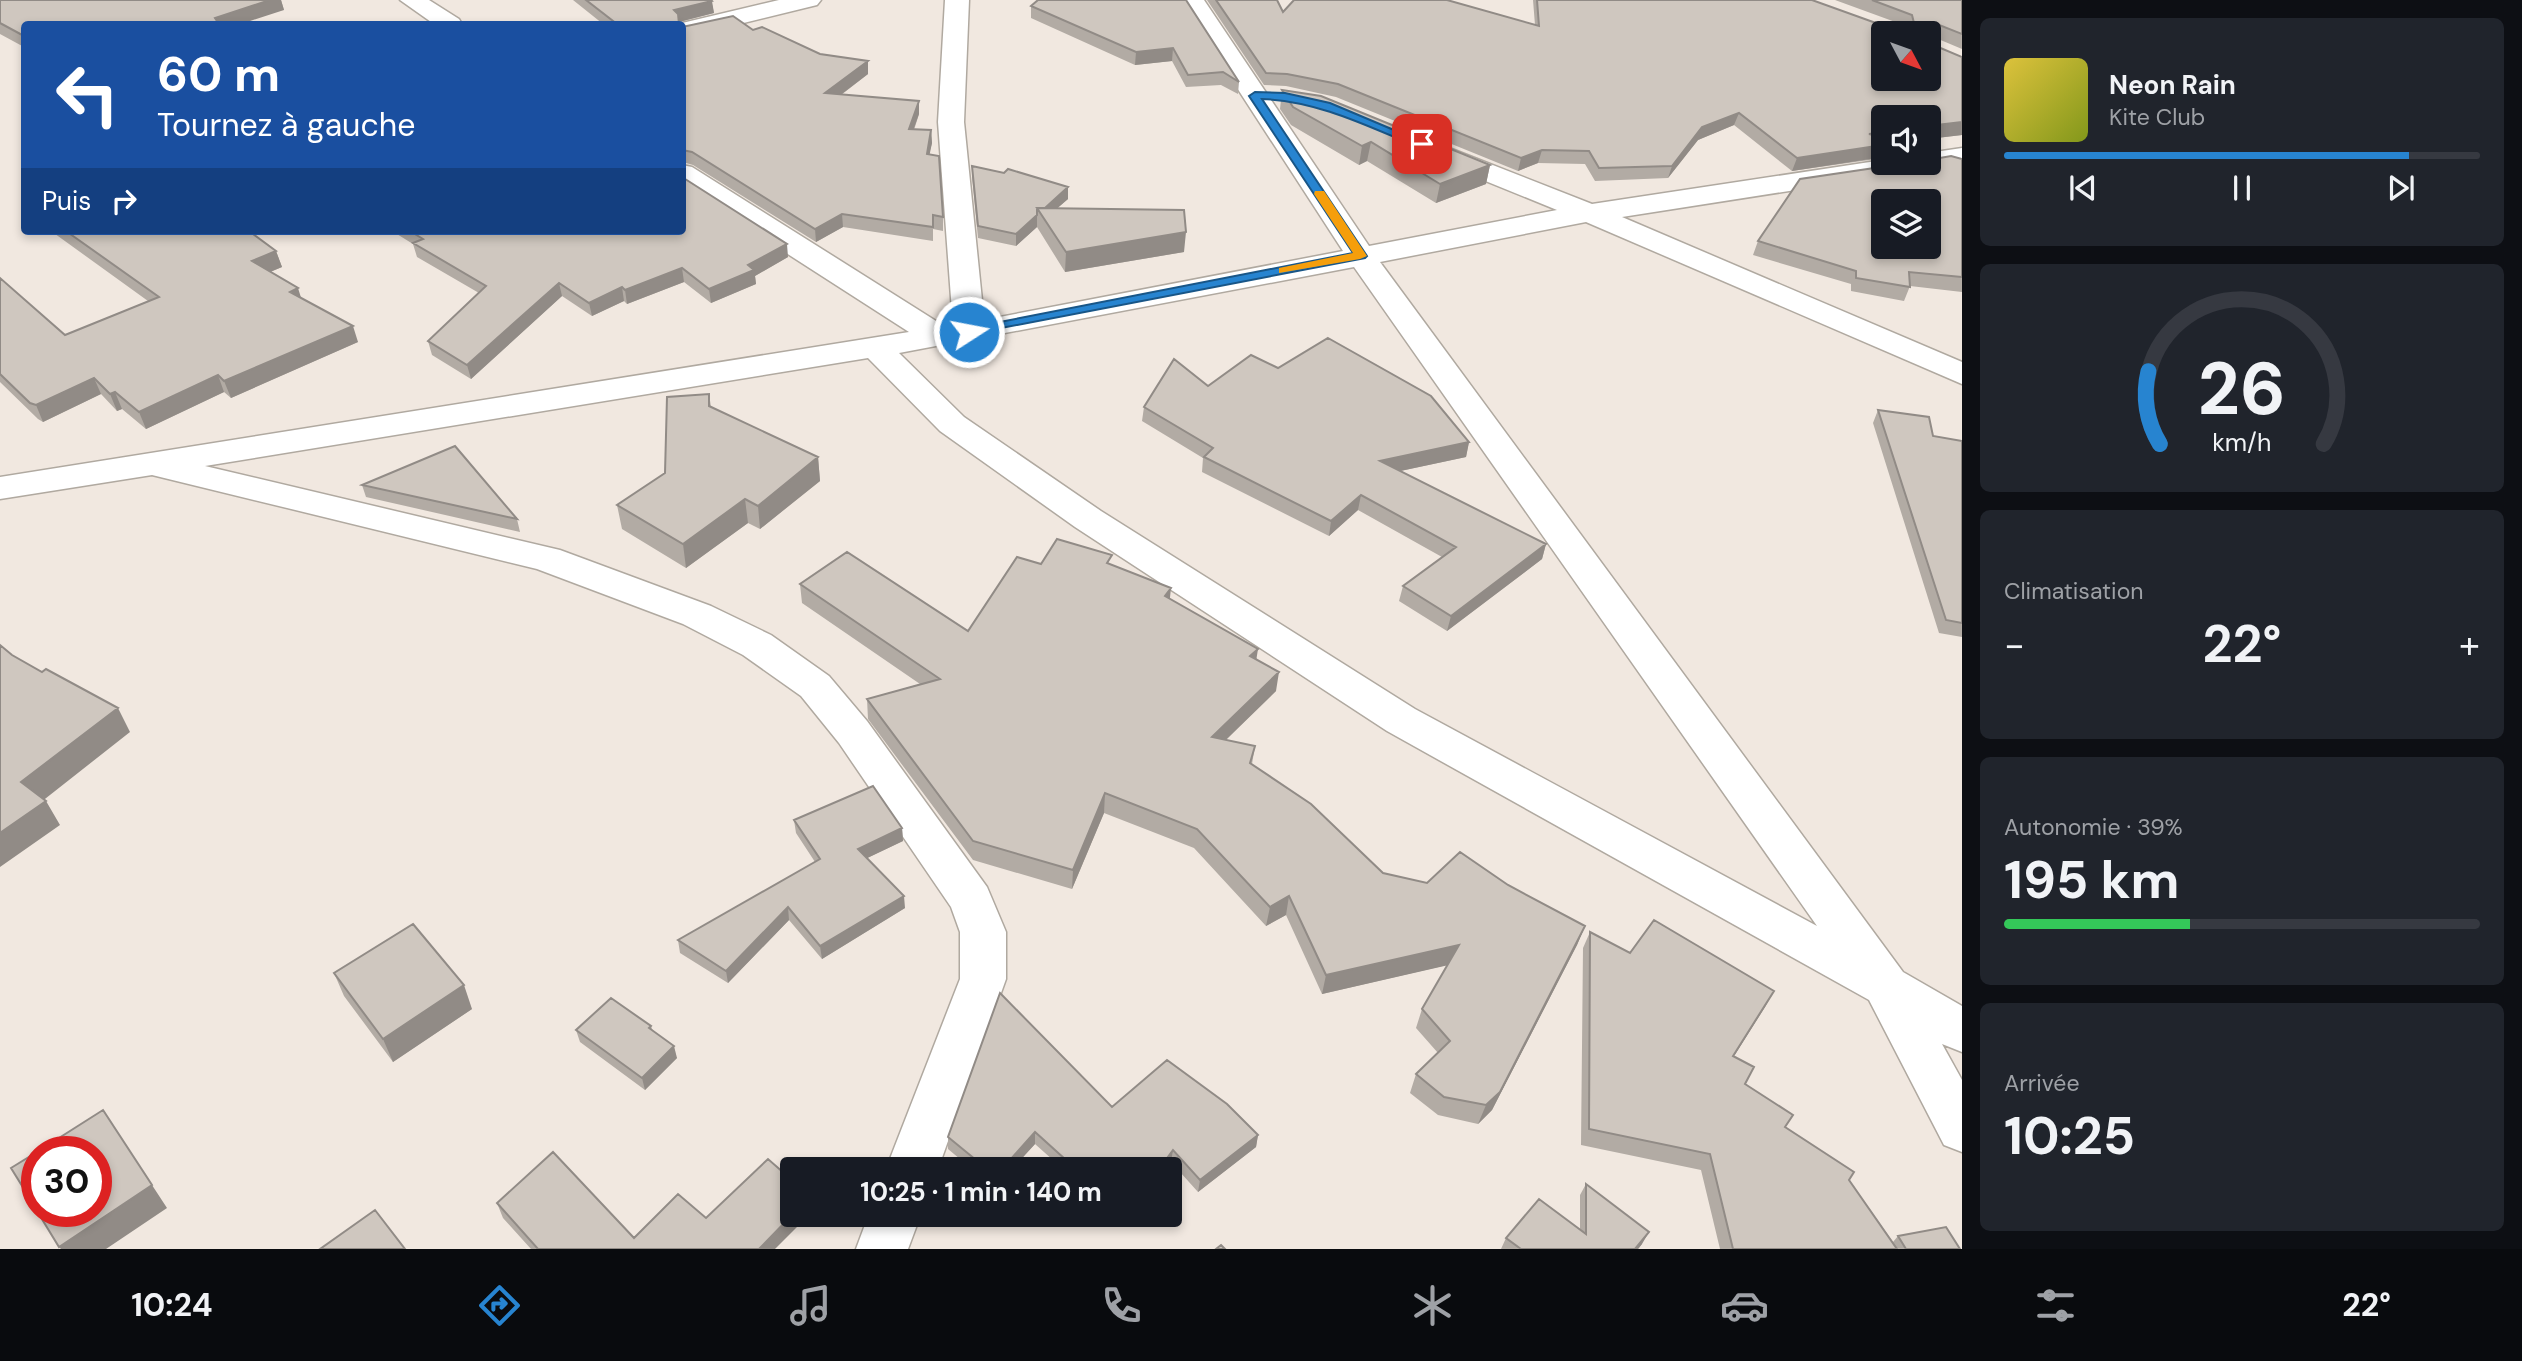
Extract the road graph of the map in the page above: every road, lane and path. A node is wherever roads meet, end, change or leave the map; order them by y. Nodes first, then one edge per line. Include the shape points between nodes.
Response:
1 (412, 0) edge
2 (809, 0) edge
3 (957, 0) edge
4 (1192, 0) edge
5 (445, 21) edge
6 (686, 31) edge
7 (1255, 96) junction
8 (1285, 97) edge
9 (1414, 141) edge
10 (1962, 156) edge
11 (1941, 159) edge
12 (1871, 170) edge
13 (686, 176) edge
14 (1588, 212) junction
15 (1360, 256) junction
16 (969, 332) junction
17 (937, 336) junction
18 (874, 346) junction
19 (1962, 374) edge
20 (148, 463) junction
21 (0, 488) edge
22 (1886, 986) junction
23 (1962, 1031) edge
24 (1962, 1129) edge
25 (916, 1157) edge
26 (891, 1227) edge
27 (883, 1249) edge

1 - 5 street
2 - 6 street
3 - 16 street via 951,122
4 - 7 street
7 - 8 street
7 - 15 street
9 - 14 street
10 - 11 street
12 - 14 street
13 - 17 street
14 - 15 street
14 - 19 street
15 - 16 street
15 - 22 street
16 - 17 street
17 - 18 street
18 - 20 street
18 - 22 street via 952,424 1088,519 1401,720
20 - 21 street
20 - 25 street via 547,559 697,615 757,645 815,686 853,732 971,900 983,932 983,979
22 - 23 street
22 - 24 street
26 - 27 street

